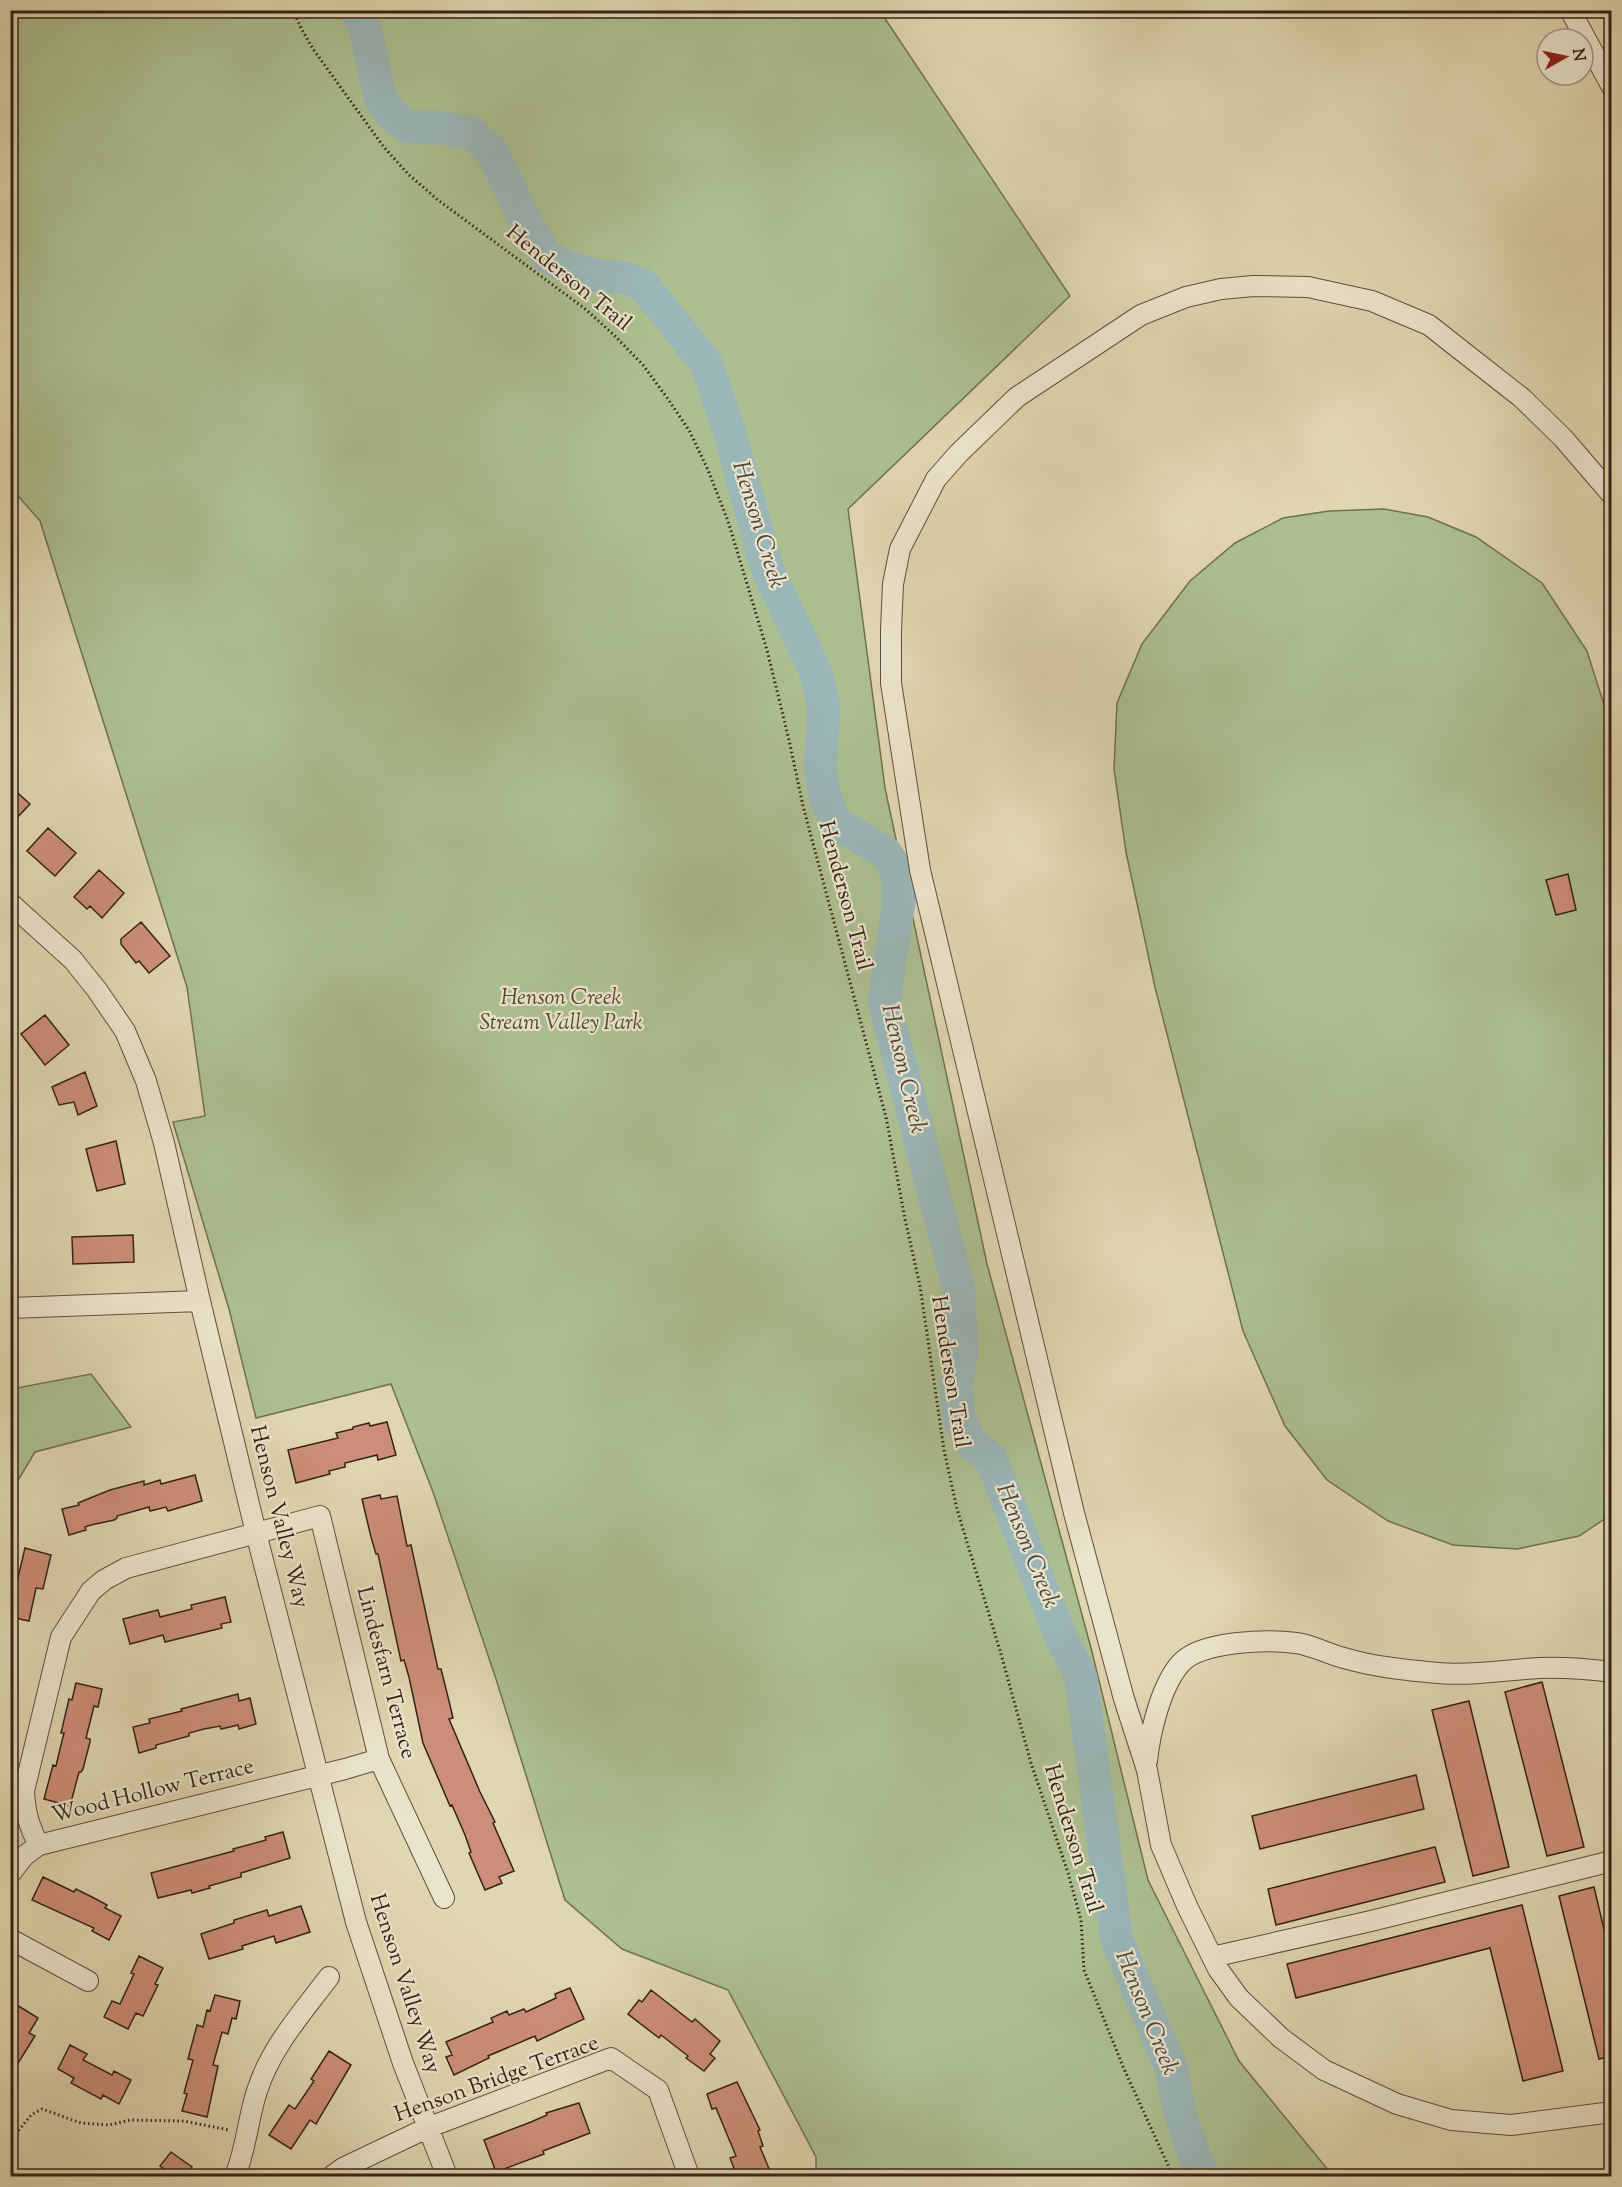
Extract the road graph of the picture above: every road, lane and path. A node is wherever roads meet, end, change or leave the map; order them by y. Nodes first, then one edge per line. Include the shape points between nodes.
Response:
1 (293, 10) edge
2 (1570, 10) edge
3 (1611, 87) edge
4 (1611, 495) edge
5 (10, 903) edge
6 (200, 1301) junction
7 (10, 1308) edge
8 (256, 1533) junction
9 (1611, 1672) edge
10 (379, 1759) junction
11 (1147, 1770) junction
12 (319, 1775) junction
13 (39, 1845) junction
14 (1611, 1861) edge
15 (10, 1874) edge
16 (444, 1898) dead end
17 (10, 1939) edge
18 (1212, 1957) junction
19 (329, 1977) dead end
20 (88, 1981) dead end
21 (1611, 2112) edge
22 (427, 2128) junction
23 (246, 2133) junction
24 (10, 2141) edge
25 (239, 2175) edge
26 (332, 2176) edge
27 (447, 2176) edge
28 (689, 2176) edge
29 (1173, 2176) edge

1 - 29 path, Henderson Trail via 313,49 383,147 438,200 584,308 614,335 668,399 708,470 728,521 767,650 802,806 886,1117 920,1286 944,1450 957,1509 1031,1763 1079,1910 1084,1970
2 - 3 street
4 - 11 street via 1522,398 1429,325 1372,301 1332,291 1253,286 1186,297 1141,315 1017,397 936,479 900,549 893,584 891,683 920,870 1074,1513
5 - 6 street, Henson Valley Way via 73,960 125,1030 154,1106
6 - 7 street
6 - 8 street, Henson Valley Way
8 - 10 street, Lindesfarn Terrace via 320,1516
8 - 12 street, Henson Valley Way
8 - 13 street via 126,1568 104,1580 78,1607 61,1637 24,1791 28,1825
9 - 11 street via 1541,1668 1446,1674 1380,1666 1298,1643 1269,1641 1221,1646 1182,1661 1169,1681 1150,1738
10 - 12 street, Wood Hollow Terrace
10 - 16 street, Lindesfarn Terrace
11 - 18 street via 1161,1845
12 - 13 street, Wood Hollow Terrace
12 - 22 street, Henson Valley Way via 356,1922
13 - 15 street, Wood Hollow Terrace
14 - 18 street
17 - 20 street
18 - 21 street via 1239,1998 1281,2038 1324,2070 1397,2104 1451,2120 1511,2125
19 - 23 street via 279,2043 257,2090
22 - 26 street, Henson Bridge Terrace
22 - 27 street, Henson Valley Way
22 - 28 street, Henson Bridge Terrace via 611,2058 658,2090
23 - 24 path via 184,2121 81,2123 42,2109 31,2115
23 - 25 street

